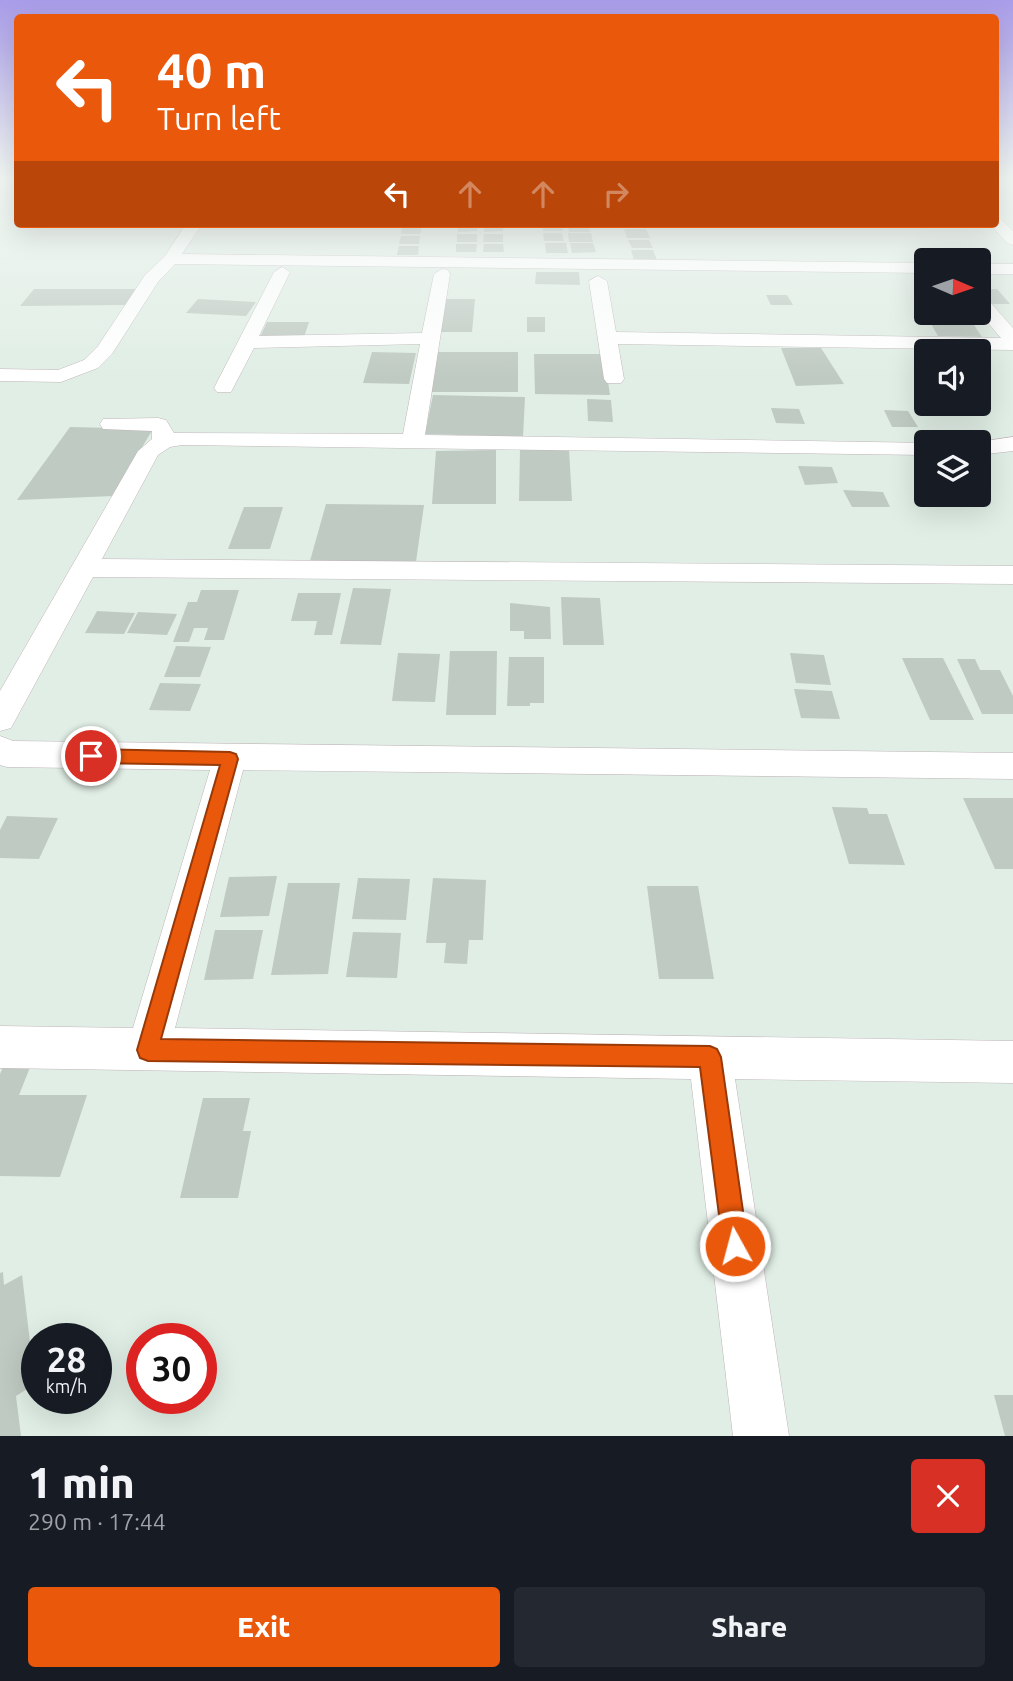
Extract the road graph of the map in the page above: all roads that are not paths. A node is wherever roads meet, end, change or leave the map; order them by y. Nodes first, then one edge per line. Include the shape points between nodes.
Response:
1 (181, 244) edge
2 (172, 259) junction
3 (914, 268) edge
4 (991, 269) edge
5 (1013, 269) edge
6 (282, 272) dead end
7 (442, 274) dead end
8 (598, 281) dead end
9 (991, 315) edge
10 (432, 338) junction
11 (608, 338) junction
12 (247, 342) junction
13 (1013, 342) edge
14 (0, 375) edge
15 (614, 379) dead end
16 (225, 388) dead end
17 (111, 424) dead end
18 (163, 441) junction
19 (413, 442) junction
20 (1011, 446) edge
21 (914, 448) edge
22 (991, 448) edge
23 (85, 569) junction
24 (1013, 575) edge
25 (0, 719) edge
26 (0, 749) edge
27 (230, 759) junction
28 (1013, 766) edge
29 (0, 1046) edge
30 (148, 1050) junction
31 (710, 1057) junction
32 (1013, 1062) edge
33 (761, 1436) edge

1 - 2 street
2 - 3 street
2 - 14 street via 151,279 91,364 61,376
4 - 5 street
6 - 12 street
7 - 10 street
8 - 11 street
9 - 13 street
10 - 12 street
10 - 19 street
11 - 13 street
11 - 15 street
12 - 16 street
17 - 18 street via 158,425
18 - 19 street
18 - 23 street via 149,451
19 - 21 street
20 - 22 street
23 - 24 street
23 - 25 street
26 - 27 street via 7,754
27 - 28 street
27 - 30 street
29 - 30 street
30 - 31 street
31 - 32 street
31 - 33 street

